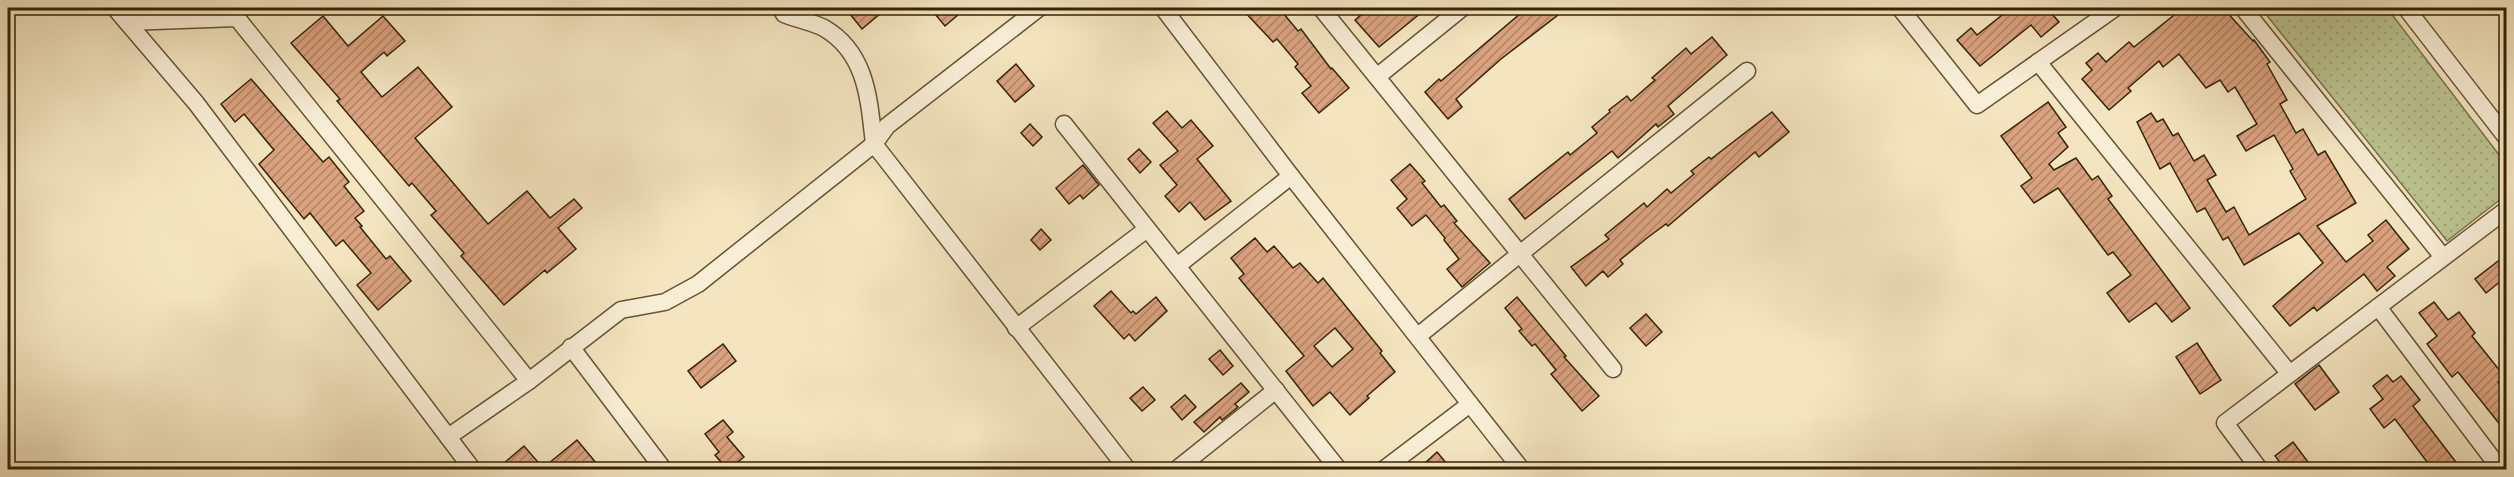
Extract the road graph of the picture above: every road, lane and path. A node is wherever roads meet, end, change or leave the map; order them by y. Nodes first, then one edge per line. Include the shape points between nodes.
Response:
1 (115, 8) edge
2 (781, 8) edge
3 (1040, 8) edge
4 (1163, 8) edge
5 (1321, 8) edge
6 (1462, 8) edge
7 (1900, 8) edge
8 (2115, 8) edge
9 (2243, 8) edge
10 (2406, 8) edge
11 (233, 13) edge
12 (127, 22) junction
13 (2038, 62) junction
14 (1747, 71) dead end
15 (1378, 76) junction
16 (1064, 124) dead end
17 (2506, 137) edge
18 (874, 144) junction
19 (1291, 176) junction
20 (2506, 210) edge
21 (1147, 229) junction
22 (1519, 253) junction
23 (2443, 257) junction
24 (1177, 266) junction
25 (2378, 307) junction
26 (1016, 328) junction
27 (1418, 336) junction
28 (572, 347) junction
29 (1613, 369) dead end
30 (2289, 373) junction
31 (529, 381) junction
32 (1276, 390) junction
33 (1470, 404) junction
34 (448, 437) junction
35 (473, 470) edge
36 (664, 470) edge
37 (1128, 470) edge
38 (1176, 470) edge
39 (1339, 470) edge
40 (1383, 470) edge
41 (1522, 470) edge
42 (2260, 470) edge
43 (2501, 470) edge

1 - 12 street
2 - 18 street via 784,14 824,28 850,50 868,89
3 - 18 street via 887,126
4 - 19 street
5 - 15 street
6 - 15 street
7 - 13 street via 1977,105
8 - 13 street
9 - 23 street
10 - 17 street
11 - 12 street
11 - 31 street
12 - 34 street via 196,103
13 - 30 street
14 - 22 street
15 - 22 street
16 - 21 street
18 - 26 street
18 - 28 street via 698,284 665,302 621,310
19 - 24 street
19 - 27 street
20 - 23 street
21 - 24 street
21 - 26 street
22 - 27 street
22 - 29 street
23 - 25 street
24 - 32 street
25 - 30 street
25 - 43 street
26 - 37 street
27 - 33 street
28 - 31 street
28 - 36 street
30 - 42 street via 2225,423
31 - 34 street
32 - 38 street
32 - 39 street
33 - 40 street
33 - 41 street
34 - 35 street

